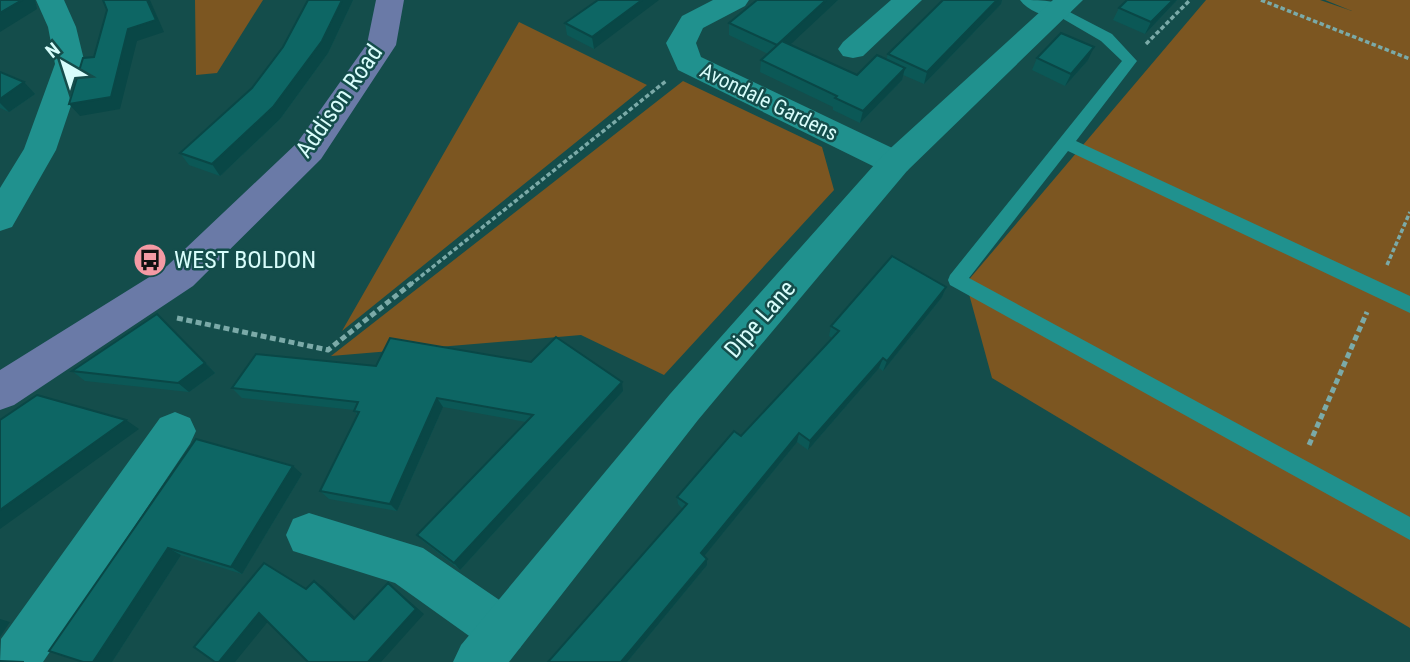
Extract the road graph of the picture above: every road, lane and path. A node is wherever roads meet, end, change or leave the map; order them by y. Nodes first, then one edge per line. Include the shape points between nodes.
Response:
1 (50, 0) edge
2 (390, 0) edge
3 (735, 0) edge
4 (908, 0) edge
5 (1189, 0) edge
6 (1261, 0) edge
7 (1054, 3) edge
8 (853, 50) dead end
9 (1410, 59) edge
10 (1130, 61) junction
11 (689, 63) junction
12 (1065, 143) junction
13 (895, 163) junction
14 (1410, 212) edge
15 (0, 218) edge
16 (1377, 289) junction
17 (142, 300) junction
18 (1410, 305) edge
19 (0, 393) edge
20 (175, 431) dead end
21 (1299, 468) junction
22 (1410, 529) edge
23 (309, 535) dead end
24 (490, 647) edge
25 (18, 656) dead end

1 - 15 street via 70,64 40,150
2 - 17 main road, Addison Road via 381,45 309,151 180,276
3 - 11 street, Avondale Gardens via 691,22 681,43
4 - 8 street
5 - 10 path
6 - 9 path
7 - 10 lane via 1101,33
7 - 13 street, Dipe Lane
10 - 12 lane
11 - 13 street, Avondale Gardens
11 - 17 path via 328,350 183,320
12 - 16 lane
12 - 21 lane via 957,280
13 - 24 street, Dipe Lane via 684,407
14 - 16 path
16 - 18 lane
16 - 21 path
17 - 19 main road, Addison Road
20 - 25 street
21 - 22 lane
23 - 24 street via 407,564

